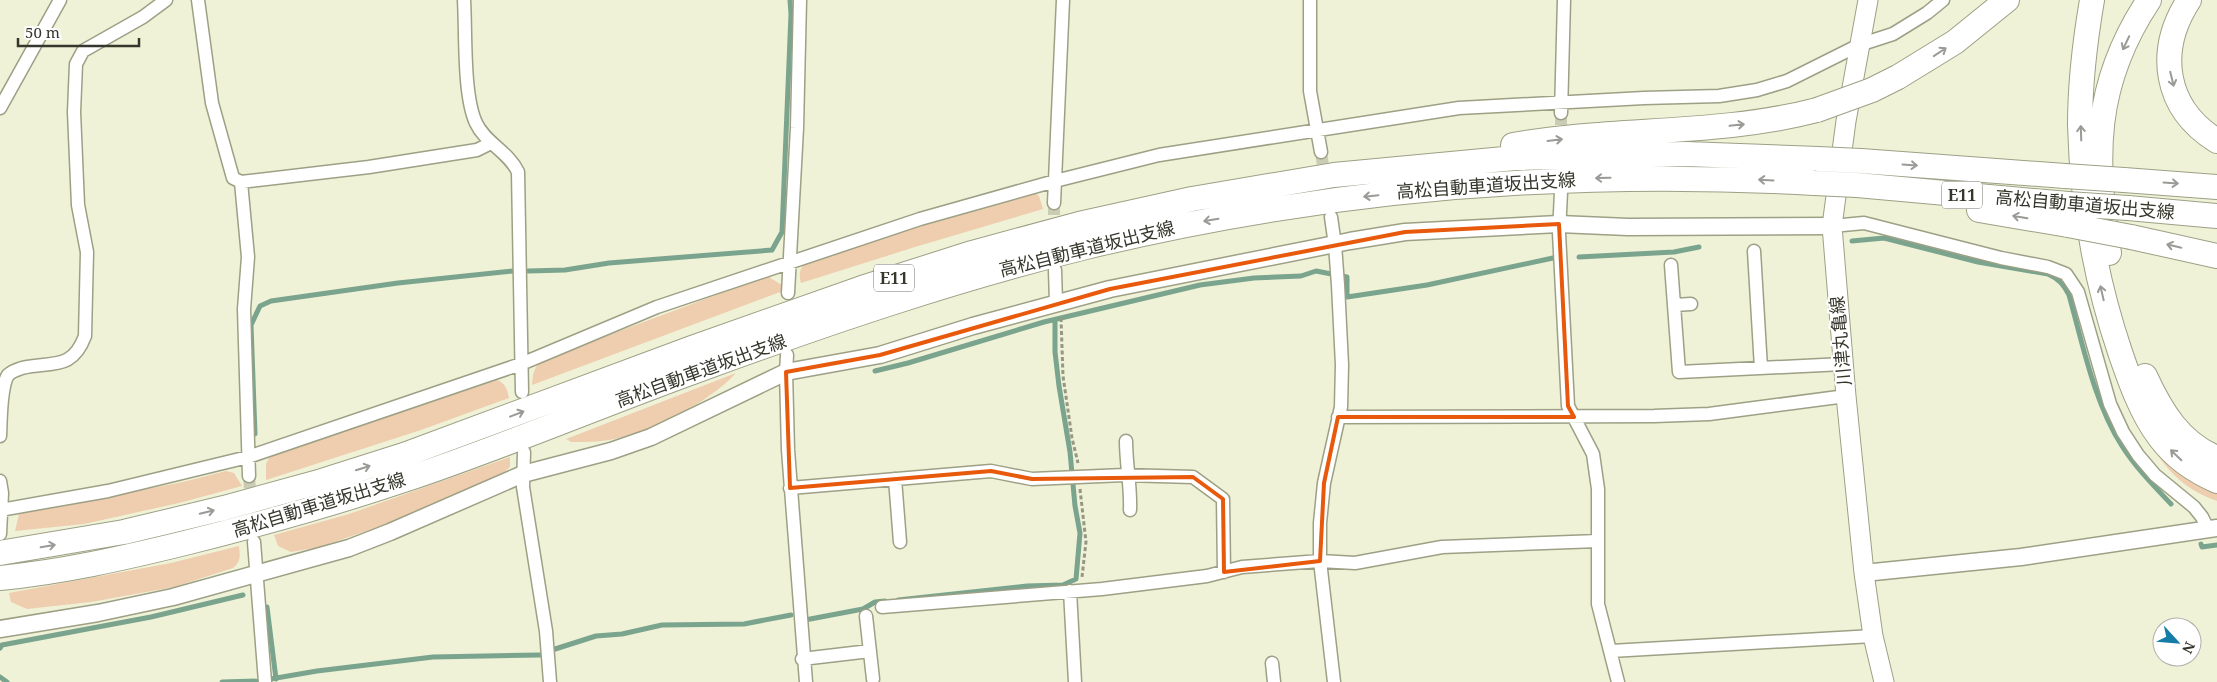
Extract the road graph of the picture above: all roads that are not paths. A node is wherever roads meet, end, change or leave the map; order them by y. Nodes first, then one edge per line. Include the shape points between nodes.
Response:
1 (60, 0) edge
2 (166, 0) edge
3 (198, 0) edge
4 (464, 0) edge
5 (800, 0) edge
6 (1063, 0) edge
7 (1310, 0) edge
8 (1564, 0) edge
9 (1868, 0) edge
10 (1943, 0) edge
11 (2007, 0) edge
12 (2092, 0) edge
13 (2149, 0) edge
14 (2189, 0) edge
15 (1859, 45) junction
16 (0, 108) edge
17 (1561, 108) junction
18 (1316, 131) junction
19 (2217, 141) edge
20 (491, 143) junction
21 (1321, 152) tunnel mouth
22 (1334, 175) junction
23 (1055, 181) junction
24 (241, 182) junction
25 (2217, 187) edge
26 (1560, 192) dead end
27 (1054, 202) tunnel mouth
28 (2068, 214) junction
29 (2217, 216) edge
30 (1331, 217) tunnel mouth
31 (1559, 224) junction
32 (1832, 226) junction
33 (1335, 245) junction
34 (1754, 251) dead end
35 (2217, 256) edge
36 (790, 262) junction
37 (1671, 265) dead end
38 (1055, 270) dead end
39 (788, 293) dead end
40 (1056, 304) junction
41 (1691, 304) dead end
42 (1674, 305) junction
43 (787, 355) dead end
44 (522, 364) junction
45 (1843, 364) junction
46 (1761, 368) junction
47 (786, 372) junction
48 (522, 392) dead end
49 (1846, 396) junction
50 (1338, 417) junction
51 (1574, 417) junction
52 (0, 436) edge
53 (1126, 440) dead end
54 (524, 452) dead end
55 (248, 457) junction
56 (2217, 458) edge
57 (523, 474) junction
58 (249, 476) tunnel mouth
59 (1128, 476) junction
60 (895, 479) junction
61 (0, 481) edge
62 (2217, 481) edge
63 (790, 488) junction
64 (1, 510) edge
65 (1130, 510) dead end
66 (2213, 528) edge
67 (0, 534) edge
68 (1598, 541) junction
69 (254, 542) dead end
70 (900, 542) dead end
71 (0, 553) edge
72 (1320, 560) junction
73 (1224, 572) junction
74 (1864, 573) junction
75 (257, 574) junction
76 (0, 578) edge
77 (1076, 591) junction
78 (882, 607) dead end
79 (866, 616) dead end
80 (0, 629) edge
81 (1873, 636) junction
82 (1611, 651) junction
83 (870, 652) junction
84 (802, 659) junction
85 (1272, 662) dead end
86 (873, 678) dead end
87 (265, 681) edge
88 (550, 682) edge
89 (806, 682) edge
90 (1075, 682) edge
91 (1274, 682) edge
92 (1334, 682) edge
93 (1618, 682) edge
94 (1884, 682) edge

1 - 16 street
2 - 52 street via 143,18 78,56 74,112 78,205 87,252 85,336 81,349 64,362 29,366 8,375 3,390
3 - 24 street via 212,103 234,178
4 - 20 street via 469,99 476,124
5 - 36 street
6 - 23 street
7 - 18 street via 1310,91
8 - 17 street
9 - 15 main road, 川津丸亀線
10 - 15 street via 1893,34
22 -> 11 highway, bridge via 1525,143 1752,124 1817,110 1898,77 1955,42
62 -> 12 highway via 2186,465 2156,432 2126,370 2105,303 2090,236 2082,156 2081,92
13 -> 56 highway via 2124,44 2103,113 2100,158 2105,226 2129,332 2152,391 2176,430 2203,452
14 -> 19 highway via 2170,43 2170,78 2185,111 2196,125
15 - 17 street via 1787,81 1757,90
15 - 32 main road, 川津丸亀線
17 - 18 street via 1459,108
18 - 21 street
18 - 23 street via 1160,155
20 - 24 street via 477,150 369,167
20 - 44 street via 514,163 518,172
22 -> 25 highway, 高松自動車道坂出支線 / E11, bridge via 1515,158 1686,154 1861,161
71 -> 22 highway, 高松自動車道坂出支線 / E11 via 124,532 215,510 404,455 692,348 972,253 1079,224 1192,199
23 - 27 street
23 - 36 street via 920,219
24 - 55 street via 248,257 244,308
26 - 31 street
28 - 29 highway, 高松自動車道坂出支線 / E11, bridge via 2128,208
35 -> 28 highway, bridge via 2131,236
28 -> 76 highway, 高松自動車道坂出支線 / E11, bridge via 1921,191 1857,186 1685,178 1599,178 1507,182 1339,199 1191,224 982,275 869,311 699,370 430,471 325,505 127,557
30 - 33 street
31 - 32 street
31 - 33 street via 1405,232
31 - 51 street via 1568,406
32 - 45 main road, 川津丸亀線
32 - 66 street via 1864,222 2066,274 2078,292 2110,404 2123,432 2154,476 2194,507
33 - 40 street via 1162,278
33 - 50 street via 1342,365
34 - 46 street
36 - 39 street
36 - 44 street via 657,308
37 - 42 street
38 - 40 street
40 - 47 street via 880,355
41 - 42 street
42 - 46 street via 1679,372
43 - 47 street
44 - 48 street
44 - 55 street
45 - 46 street
45 - 49 main road, 川津丸亀線
47 - 57 street via 651,437
47 - 63 street
49 - 51 street via 1709,414
49 - 74 main road, 川津丸亀線
50 - 51 street
50 - 72 street via 1324,483
51 - 68 street via 1593,454 1598,489
53 - 59 street
54 - 57 street
55 - 58 street
55 - 64 street via 108,491
57 - 75 street via 357,545
57 - 88 street via 546,631
59 - 60 street via 1032,479 992,471
59 - 65 street
59 - 73 street via 1194,476 1223,500
60 - 63 street
60 - 70 street
61 - 64 street
63 - 84 street
64 - 67 street
66 - 74 street via 2021,557
68 - 72 street via 1442,547 1355,563
68 - 82 street via 1598,604
69 - 75 street
72 - 73 street via 1242,567
72 - 92 street
73 - 77 street
74 - 81 main road, 川津丸亀線
75 - 80 street via 164,599
75 - 87 street
77 - 78 street
77 - 90 street
79 - 83 street
81 - 82 street
81 - 94 main road, 川津丸亀線
82 - 93 street
83 - 84 street
83 - 86 street
84 - 89 street
85 - 91 street

